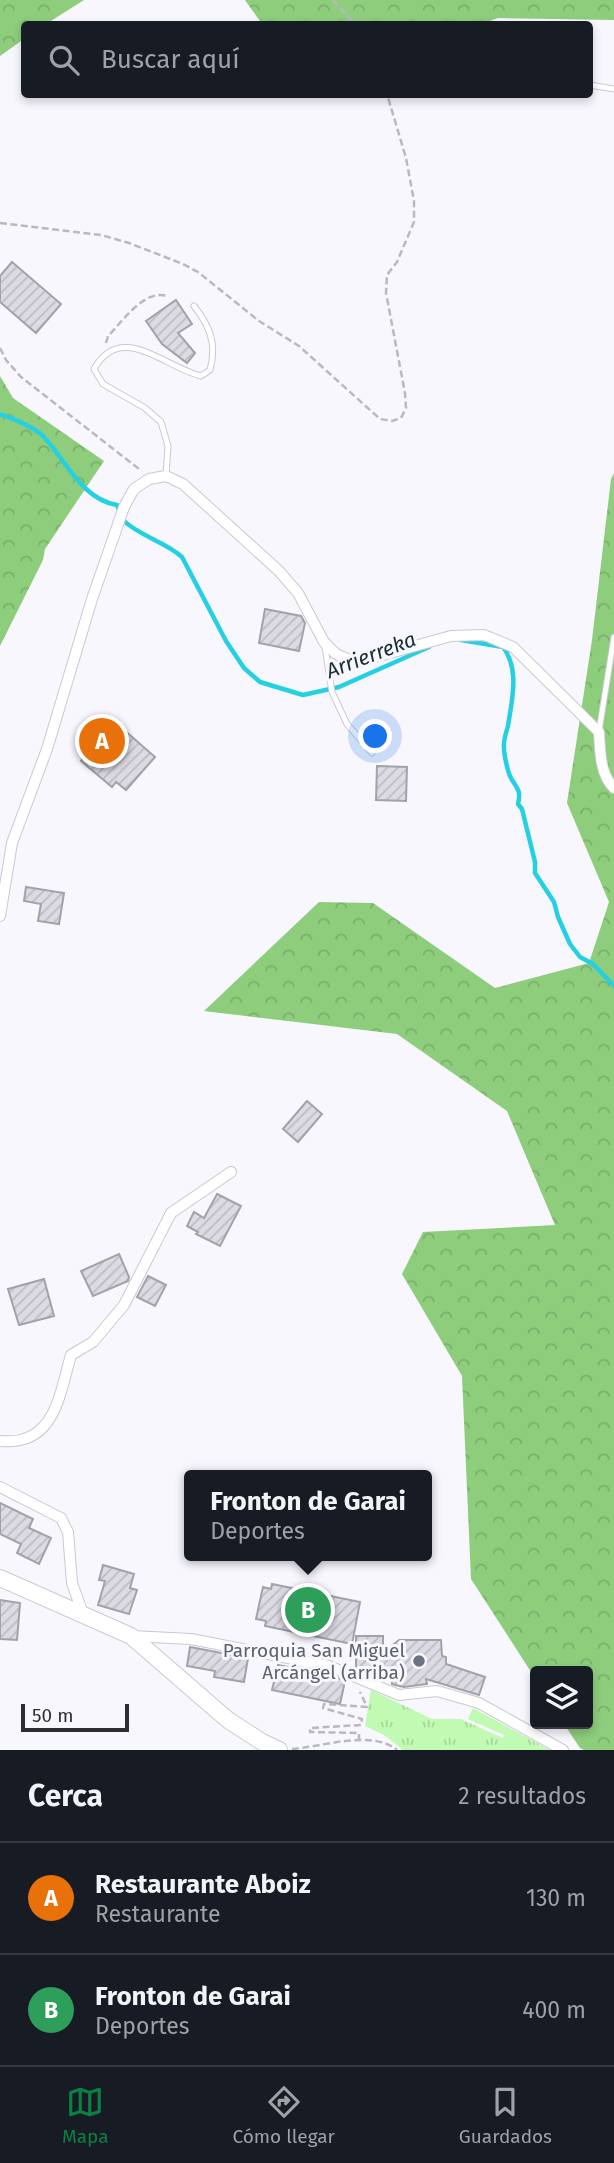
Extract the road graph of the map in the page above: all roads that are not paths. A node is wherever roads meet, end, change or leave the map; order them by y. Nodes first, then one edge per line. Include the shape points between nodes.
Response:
1 (593, 86) edge
2 (614, 89) edge
3 (194, 306) dead end
4 (166, 476) junction
5 (614, 637) edge
6 (324, 642) junction
7 (599, 732) junction
8 (372, 752) dead end
9 (614, 788) edge
10 (0, 916) edge
11 (232, 1172) dead end
12 (0, 1441) edge
13 (0, 1487) edge
14 (0, 1578) edge
15 (72, 1583) junction
16 (51, 1602) junction
17 (84, 1616) junction
18 (131, 1636) junction
19 (279, 1750) edge
20 (563, 1750) edge

1 - 2 lane
3 - 4 lane via 211,336 214,354 210,370 201,376 137,348 115,347 101,356 94,369 103,384 160,422 168,446
4 - 6 street via 183,484 279,571 298,593
4 - 10 street via 149,479 134,489 124,507 12,843
5 - 7 lane
6 - 7 street via 350,660 451,636 484,635 513,647
6 - 8 lane via 332,692 346,724
7 - 9 street via 601,760
11 - 12 street via 171,1213 124,1305 93,1342 71,1355 54,1412 44,1429 27,1438
13 - 15 street via 61,1518 68,1532
14 - 16 street
15 - 16 street via 67,1594
15 - 17 street
16 - 17 street
17 - 18 street
18 - 19 street via 228,1720
18 - 20 street via 191,1639 329,1666 399,1695 437,1691 479,1703

